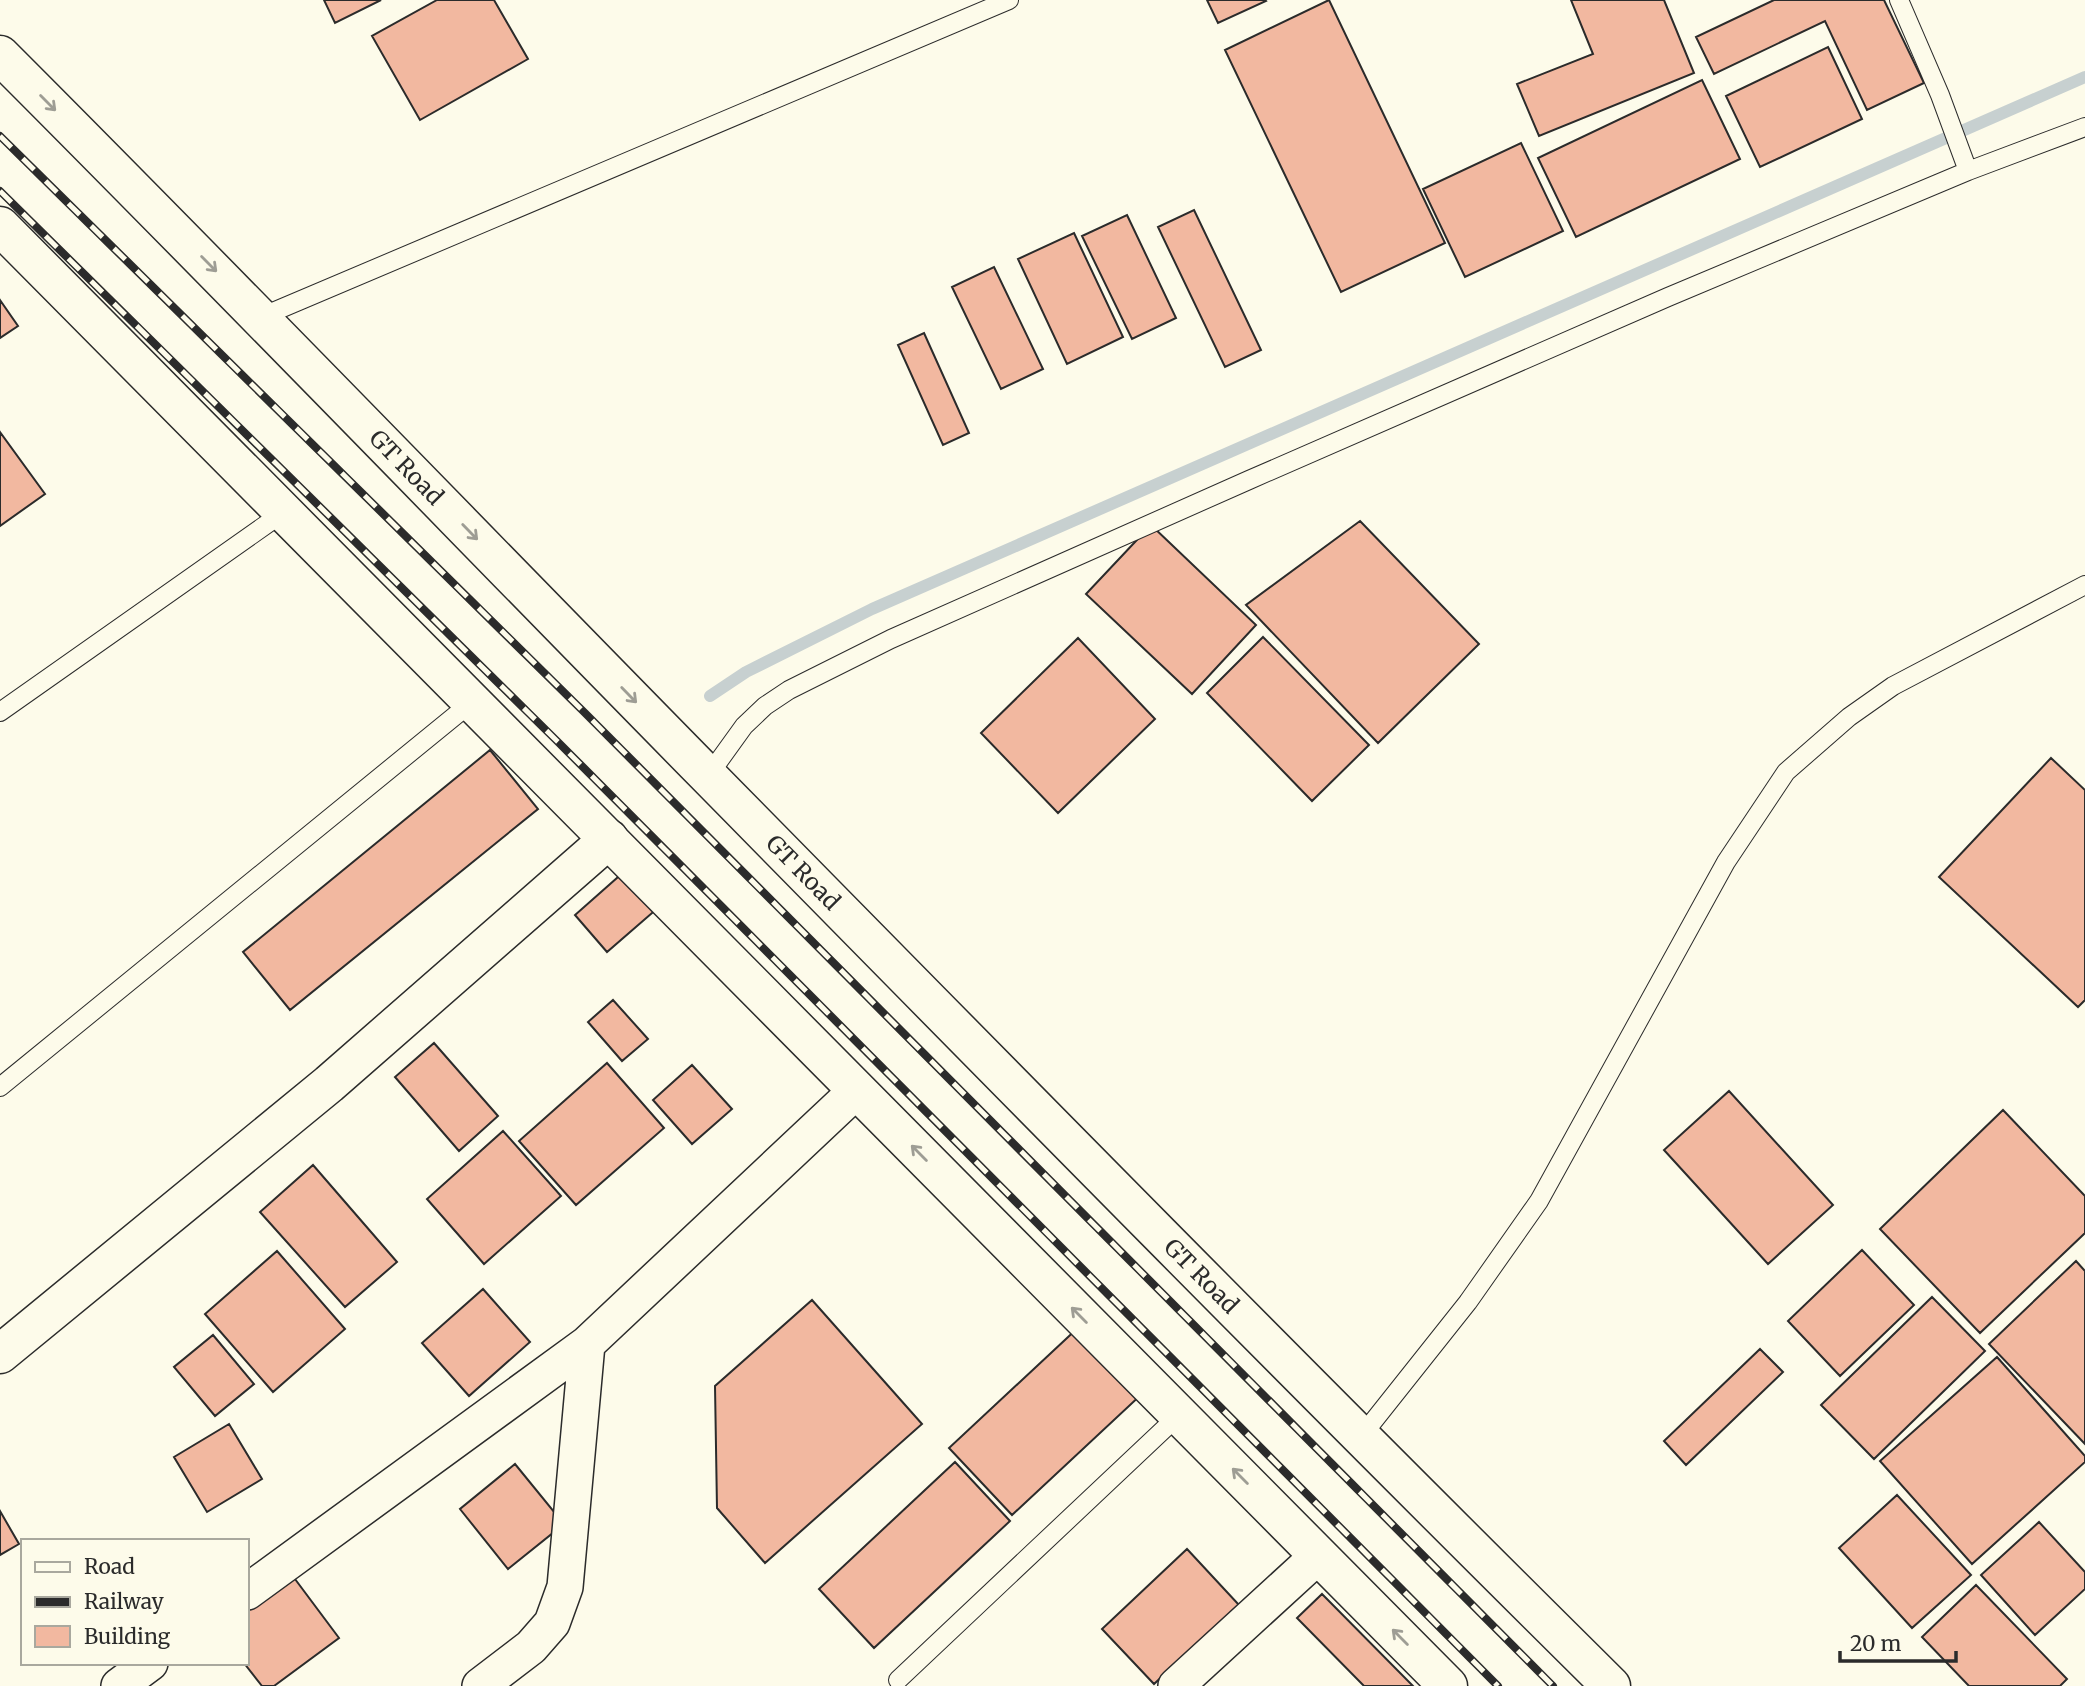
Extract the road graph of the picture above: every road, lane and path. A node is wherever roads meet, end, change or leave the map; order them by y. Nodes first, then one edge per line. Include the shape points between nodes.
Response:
1 (1009, 0) edge
2 (1899, 0) edge
3 (0, 55) edge
4 (2085, 127) edge
5 (1966, 164) junction
6 (0, 226) edge
7 (261, 317) junction
8 (284, 512) junction
9 (2085, 585) edge
10 (472, 702) junction
11 (0, 712) edge
12 (708, 776) junction
13 (609, 839) junction
14 (0, 1087) edge
15 (858, 1090) junction
16 (587, 1344) junction
17 (0, 1354) edge
18 (1179, 1415) junction
19 (1360, 1437) junction
20 (1319, 1555) junction
21 (248, 1591) edge
22 (147, 1665) edge
23 (898, 1680) dead end
24 (119, 1686) edge
25 (480, 1686) edge
26 (1176, 1686) edge
27 (1448, 1686) edge
28 (1611, 1686) edge

1 - 7 lane
2 - 5 lane
3 -> 7 main road, GT Road
4 - 5 lane
5 - 12 lane via 891,639 765,706 744,726
6 - 8 main road
7 -> 12 main road, GT Road
8 - 10 main road
8 - 11 lane
9 - 19 lane via 1893,686 1786,772 1726,862 1539,1200 1468,1303
10 - 13 main road
10 - 14 lane
12 - 19 main road, GT Road
13 - 15 main road
13 - 17 main road via 329,1084
15 - 16 street
18 -> 15 main road
16 - 21 street
16 - 25 street via 565,1587 552,1623 531,1647
20 -> 18 main road
18 - 23 lane
19 - 28 main road, GT Road
20 - 26 street
27 -> 20 main road
22 - 24 street

